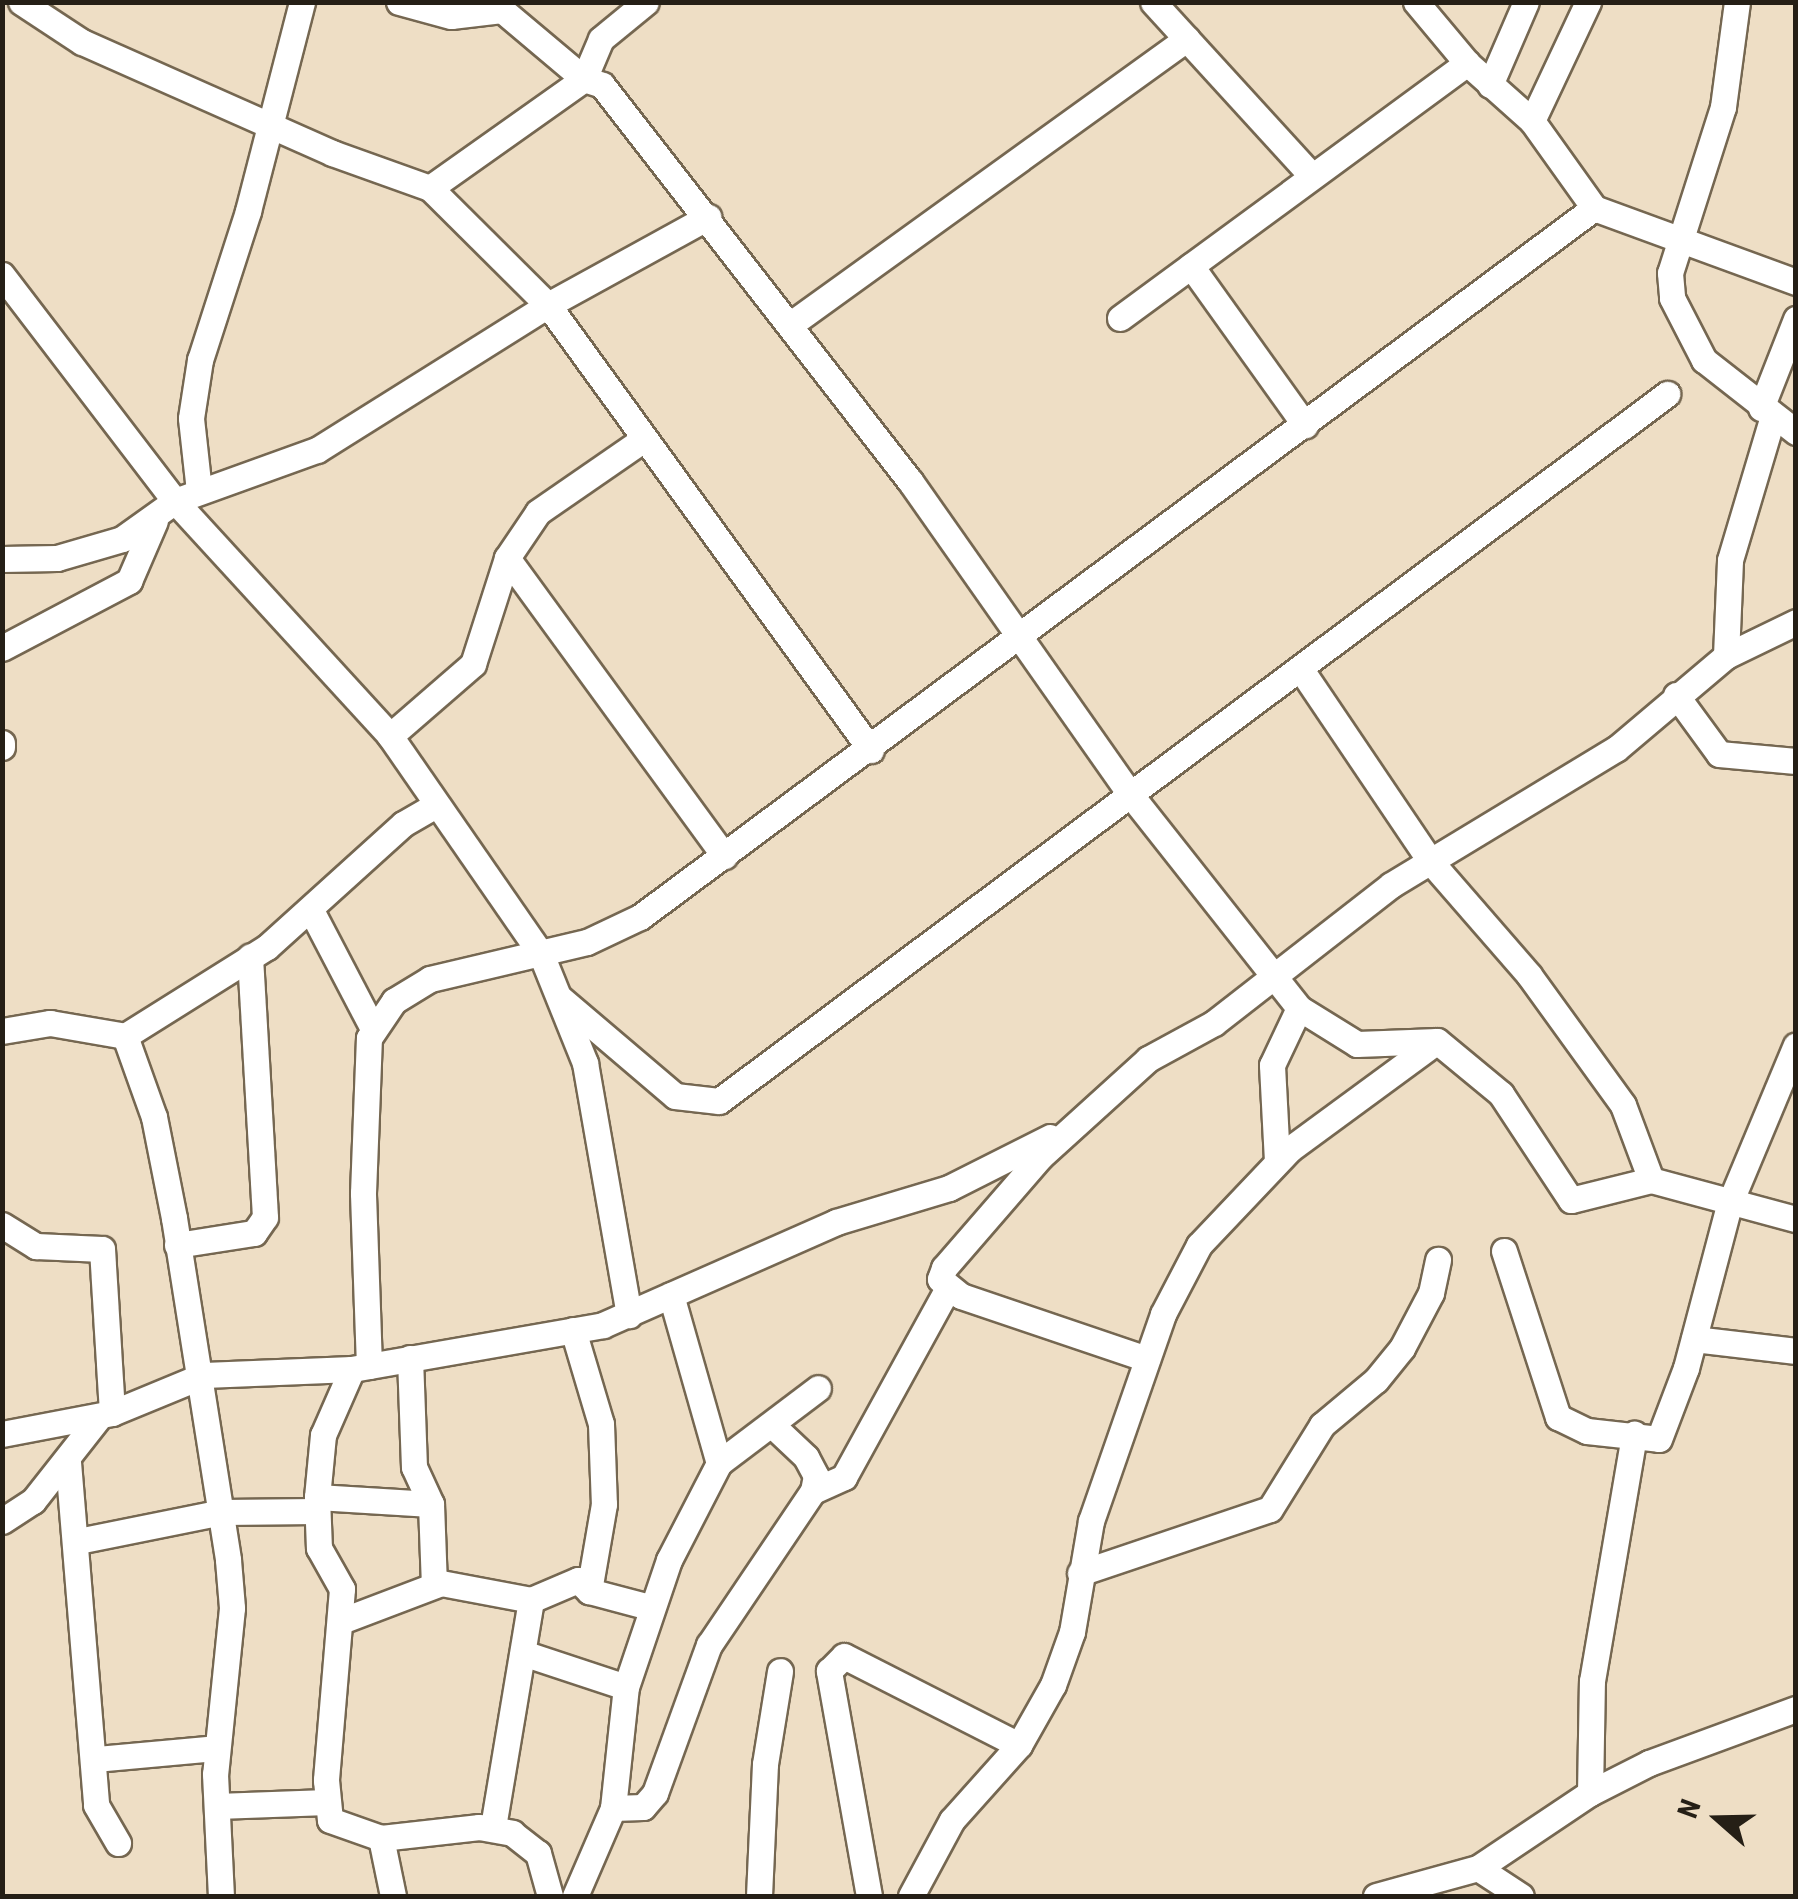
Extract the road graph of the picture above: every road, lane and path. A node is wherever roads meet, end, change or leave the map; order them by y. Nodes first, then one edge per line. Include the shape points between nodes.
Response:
1 (21, 2) edge
2 (302, 2) edge
3 (399, 2) edge
4 (646, 2) edge
5 (1153, 2) edge
6 (1416, 2) edge
7 (1526, 2) edge
8 (1588, 2) edge
9 (1736, 2) edge
10 (1187, 38) junction
11 (1467, 63) junction
12 (584, 79) junction
13 (1490, 86) junction
14 (271, 122) junction
15 (1532, 122) junction
16 (1311, 176) junction
17 (430, 188) junction
18 (1594, 208) junction
19 (708, 216) junction
20 (1681, 236) junction
21 (1191, 266) junction
22 (2, 276) edge
23 (1796, 282) edge
24 (548, 305) junction
25 (1120, 318) dead end
26 (1796, 319) edge
27 (791, 324) junction
28 (1668, 394) dead end
29 (1767, 412) junction
30 (1305, 425) junction
31 (1796, 432) edge
32 (644, 439) junction
33 (200, 491) junction
34 (174, 501) junction
35 (156, 520) junction
36 (2, 558) edge
37 (507, 558) junction
38 (1796, 622) edge
39 (1023, 637) junction
40 (2, 648) edge
41 (1726, 656) junction
42 (1300, 668) junction
43 (1676, 695) junction
44 (390, 736) junction
45 (871, 750) junction
46 (1796, 761) edge
47 (1130, 794) junction
48 (436, 804) junction
49 (724, 856) junction
50 (1430, 861) junction
51 (312, 912) junction
52 (541, 954) junction
53 (250, 956) junction
54 (1274, 979) junction
55 (560, 998) junction
56 (1298, 1008) junction
57 (372, 1027) junction
58 (2, 1030) edge
59 (125, 1036) junction
60 (1437, 1041) junction
61 (1796, 1045) edge
62 (1790, 1071) edge
63 (1072, 1126) junction
64 (1276, 1161) junction
65 (1651, 1180) junction
66 (1730, 1205) junction
67 (1796, 1219) edge
68 (2, 1225) edge
69 (177, 1246) junction
70 (1504, 1250) dead end
71 (1438, 1260) dead end
72 (948, 1288) junction
73 (671, 1296) junction
74 (629, 1315) junction
75 (574, 1330) junction
76 (1694, 1339) junction
77 (1796, 1351) edge
78 (410, 1358) junction
79 (1148, 1360) junction
80 (360, 1367) junction
81 (204, 1375) junction
82 (818, 1388) dead end
83 (106, 1415) junction
84 (772, 1425) junction
85 (2, 1434) edge
86 (1634, 1434) junction
87 (68, 1462) junction
88 (720, 1463) junction
89 (813, 1491) junction
90 (317, 1504) junction
91 (431, 1504) junction
92 (222, 1512) junction
93 (2, 1521) edge
94 (78, 1541) junction
95 (1080, 1573) junction
96 (434, 1585) junction
97 (589, 1590) junction
98 (531, 1600) junction
99 (649, 1607) junction
100 (341, 1621) junction
101 (523, 1653) junction
102 (780, 1671) dead end
103 (626, 1687) junction
104 (1796, 1709) edge
105 (1019, 1745) junction
106 (216, 1748) junction
107 (96, 1758) junction
108 (1590, 1793) junction
109 (327, 1802) junction
110 (217, 1806) junction
111 (612, 1808) junction
112 (493, 1827) junction
113 (381, 1838) junction
114 (118, 1844) dead end
115 (1478, 1868) junction
116 (221, 1896) edge
117 (393, 1896) edge
118 (550, 1896) edge
119 (580, 1896) edge
120 (759, 1896) edge
121 (869, 1896) edge
122 (911, 1896) edge
123 (1376, 1896) edge
124 (1521, 1896) edge

1 - 14 street via 82,42
2 - 14 street
3 - 12 street via 451,16 502,10
4 - 12 street via 601,39
5 - 10 street
6 - 11 street
7 - 13 street
8 - 15 street
9 - 20 street via 1723,107
10 - 16 street
10 - 27 street
11 - 13 street
11 - 16 street
12 - 17 street
12 - 19 street via 602,84
13 - 15 street
14 - 17 street via 332,153
14 - 33 street via 200,360 191,418
15 - 18 street
16 - 21 street
17 - 24 street
18 - 20 street
18 - 30 street
19 - 24 street
19 - 27 street
20 - 23 street
20 - 29 street via 1670,272 1680,324 1704,360
21 - 25 street
21 - 30 street
22 - 34 street
24 - 32 street
24 - 33 street via 366,424 301,456
26 - 29 street
27 - 39 street
28 - 42 street
29 - 31 street
29 - 41 street via 1730,560
30 - 39 street
32 - 37 street via 538,512
32 - 45 street
33 - 34 street
34 - 35 street
34 - 44 street
35 - 36 street via 90,550
35 - 40 street via 129,581
37 - 44 street via 473,664
37 - 49 street
38 - 41 street
39 - 45 street
39 - 47 street
41 - 43 street
42 - 47 street
42 - 50 street
43 - 46 street via 1719,754
43 - 50 street via 1616,749
44 - 48 street
45 - 49 street
47 - 54 street
47 - 55 street via 719,1100 674,1096
48 - 51 street via 370,852
48 - 52 street
49 - 52 street via 640,917
50 - 54 street
50 - 65 street via 1529,975 1623,1105
51 - 53 street
51 - 57 street
52 - 55 street
52 - 57 street via 430,979 394,1001
53 - 59 street
53 - 69 street via 265,1217 254,1233
54 - 56 street
54 - 63 street via 1148,1059
55 - 74 street via 585,1063
56 - 60 street via 1357,1044
56 - 64 street via 1272,1065
57 - 80 street
58 - 59 street via 50,1022
59 - 69 street via 154,1117
60 - 64 street
60 - 65 street via 1501,1094 1572,1200
61 - 62 street
62 - 66 street
63 - 72 street via 952,1256 940,1279
63 - 73 street via 949,1188 836,1222
64 - 79 street via 1199,1245
65 - 66 street
66 - 67 street
66 - 76 street
68 - 83 street via 36,1246 102,1249
69 - 81 street
70 - 86 street via 1558,1417 1587,1430
71 - 95 street via 1431,1293 1402,1348 1376,1380 1322,1425 1270,1508
72 - 79 street
72 - 89 street via 844,1478
73 - 74 street
73 - 88 street
74 - 75 street
75 - 78 street
75 - 97 street via 601,1424 604,1504
76 - 77 street
76 - 86 street via 1662,1437
78 - 80 street
78 - 91 street via 414,1468
79 - 95 street
80 - 81 street
80 - 90 street via 323,1434
81 - 83 street
81 - 92 street
82 - 84 street
83 - 85 street
83 - 87 street
84 - 88 street
84 - 89 street via 806,1457 816,1476
86 - 108 street via 1592,1681
87 - 93 street via 33,1500
87 - 94 street
88 - 99 street
89 - 111 street via 709,1645 656,1793 643,1807
90 - 91 street
90 - 92 street
90 - 100 street via 319,1548 341,1583
91 - 96 street
92 - 94 street
92 - 106 street via 232,1608
94 - 107 street
95 - 105 street via 1061,1667
96 - 98 street
96 - 100 street
97 - 98 street via 578,1580
97 - 99 street
98 - 101 street
99 - 103 street
100 - 109 street
101 - 103 street
101 - 112 street
102 - 120 street via 766,1764
103 - 111 street
104 - 108 street via 1649,1763
105 - 121 street via 844,1656 829,1671
105 - 122 street via 952,1820
106 - 107 street
106 - 110 street
107 - 114 street via 96,1805
108 - 115 street
109 - 110 street
109 - 113 street via 336,1824
110 - 116 street
111 - 119 street
112 - 113 street
112 - 118 street via 527,1840 542,1863
113 - 117 street
115 - 123 street
115 - 124 street

